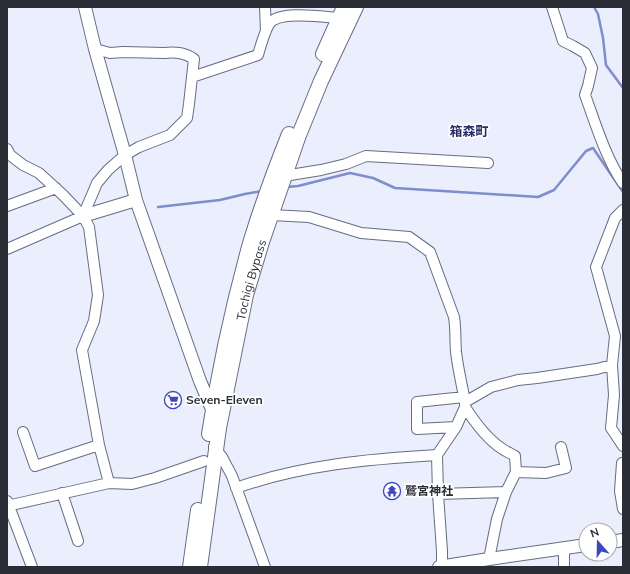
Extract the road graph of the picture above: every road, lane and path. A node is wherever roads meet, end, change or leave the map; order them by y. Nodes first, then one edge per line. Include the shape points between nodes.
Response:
1 (85, 7) edge
2 (265, 7) edge
3 (356, 7) edge
4 (552, 7) edge
5 (342, 12) edge
6 (266, 33) junction
7 (95, 49) junction
8 (192, 77) junction
9 (7, 149) edge
10 (125, 155) junction
11 (488, 163) dead end
12 (284, 176) junction
13 (623, 183) edge
14 (56, 188) junction
15 (136, 200) junction
16 (7, 206) edge
17 (623, 210) edge
18 (271, 215) junction
19 (83, 216) junction
20 (7, 249) edge
21 (612, 365) junction
22 (465, 402) junction
23 (212, 410) junction
24 (456, 427) junction
25 (219, 428) junction
26 (23, 432) dead end
27 (212, 444) junction
28 (99, 445) junction
29 (623, 446) edge
30 (561, 447) dead end
31 (437, 455) junction
32 (204, 461) junction
33 (622, 463) edge
34 (516, 472) junction
35 (109, 483) junction
36 (236, 488) junction
37 (506, 492) junction
38 (62, 493) junction
39 (438, 494) junction
40 (8, 505) edge
41 (623, 509) edge
42 (78, 541) dead end
43 (578, 546) edge
44 (564, 548) junction
45 (489, 559) junction
46 (32, 567) edge
47 (190, 567) edge
48 (200, 567) edge
49 (265, 567) edge
50 (441, 567) edge
51 (564, 567) edge

1 - 7 street
2 - 6 street
3 - 12 main road, Tochigi Bypass via 310,108
4 - 13 street via 563,41 585,53 592,68 585,95 606,150
5 - 6 street via 284,16 269,24
5 - 23 main road, Tochigi Bypass via 289,134 251,240 236,294
6 - 8 street via 258,55
7 - 8 street via 110,53 186,54 194,58
7 - 10 street
8 - 10 street via 190,104 184,122 170,135
9 - 14 street via 10,155 39,173
10 - 15 street
10 - 19 street via 97,183
11 - 12 street via 366,156 346,164
12 - 18 main road, Tochigi Bypass
14 - 16 street
14 - 19 street
15 - 19 street
15 - 23 street
17 - 21 street via 615,218 596,267 615,336
18 - 22 street via 309,217 361,233 409,237 430,252 454,317 456,351
18 - 25 main road, Tochigi Bypass via 246,295
19 - 20 street
19 - 28 street via 89,227 98,295 94,320 82,350
21 - 22 street via 498,385
21 - 29 street via 612,428
22 - 24 street
22 - 24 street via 417,402 417,429
22 - 34 street via 474,420 486,434 515,456
23 - 25 street
23 - 27 main road, Tochigi Bypass
24 - 31 street
25 - 27 main road, Tochigi Bypass
26 - 28 street via 35,466
27 - 32 main road, Tochigi Bypass
27 - 36 street via 228,466
27 - 48 main road, Tochigi Bypass
28 - 35 street
30 - 34 street via 566,468 546,473
31 - 36 street via 384,458 313,467 261,479
31 - 39 street
32 - 35 street via 132,484
32 - 47 main road, Tochigi Bypass
33 - 41 street via 620,490
34 - 37 street
35 - 38 street
36 - 49 street
37 - 39 street
37 - 45 street
38 - 40 street
38 - 42 street
39 - 50 street
40 - 46 street
43 - 44 street
44 - 45 street
44 - 51 street
45 - 50 street

